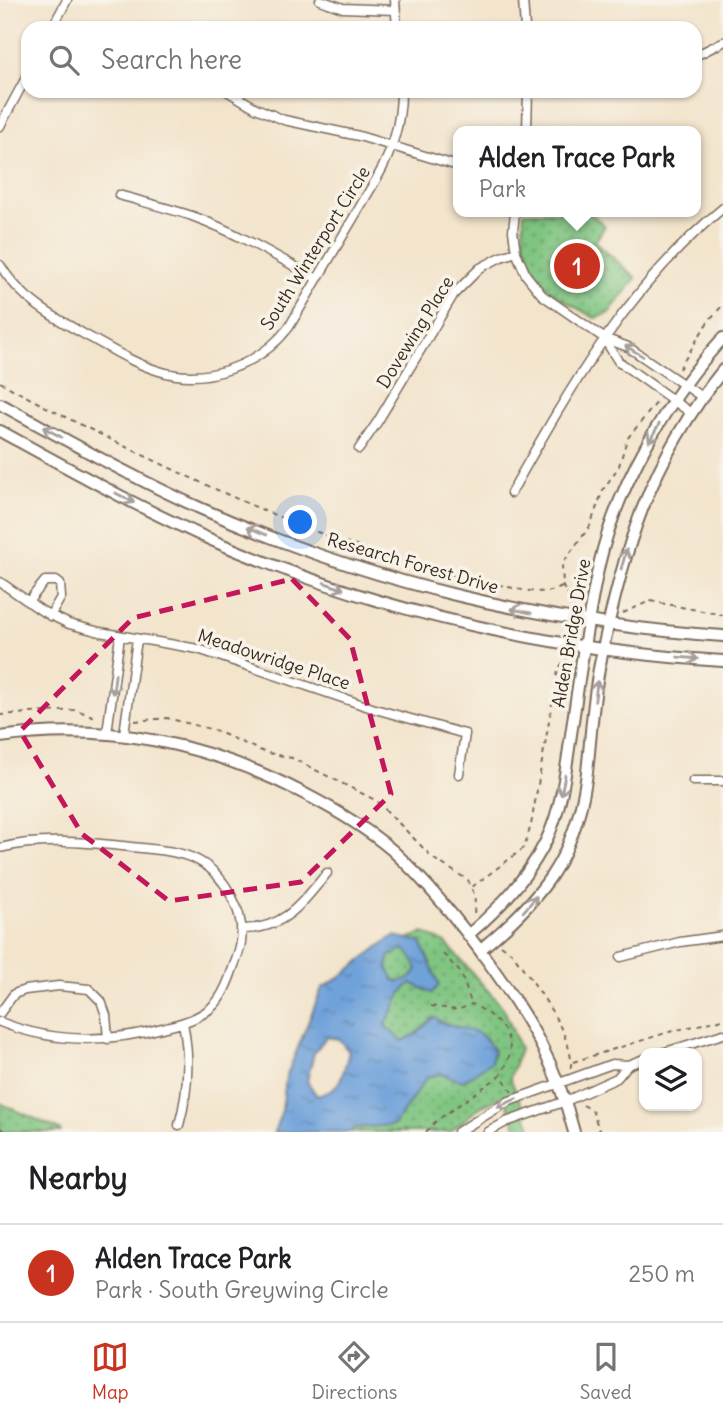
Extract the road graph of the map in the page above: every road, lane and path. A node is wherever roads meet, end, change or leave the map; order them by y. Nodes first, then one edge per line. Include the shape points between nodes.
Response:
1 (67, 0) edge
2 (320, 0) edge
3 (395, 0) edge
4 (523, 0) edge
5 (395, 10) junction
6 (56, 21) edge
7 (396, 21) edge
8 (524, 21) edge
9 (723, 42) edge
10 (702, 52) edge
11 (21, 87) edge
12 (239, 98) edge
13 (400, 98) edge
14 (528, 98) edge
15 (0, 126) edge
16 (527, 126) edge
17 (391, 146) junction
18 (453, 165) edge
19 (119, 195) dead end
20 (723, 208) edge
21 (514, 217) edge
22 (516, 253) junction
23 (0, 265) edge
24 (317, 279) junction
25 (604, 338) junction
26 (723, 338) edge
27 (723, 370) edge
28 (0, 382) edge
29 (684, 385) junction
30 (702, 397) junction
31 (673, 400) junction
32 (0, 404) edge
33 (691, 413) junction
34 (0, 431) edge
35 (359, 449) dead end
36 (511, 493) dead end
37 (0, 582) edge
38 (563, 587) dead end
39 (28, 602) junction
40 (575, 606) dead end
41 (611, 614) junction
42 (723, 615) edge
43 (50, 616) junction
44 (589, 617) junction
45 (609, 626) junction
46 (120, 636) junction
47 (723, 636) edge
48 (137, 639) junction
49 (584, 645) junction
50 (603, 648) junction
51 (723, 661) edge
52 (0, 715) edge
53 (109, 720) junction
54 (126, 721) junction
55 (107, 733) junction
56 (124, 734) junction
57 (0, 737) edge
58 (459, 774) dead end
59 (693, 781) dead end
60 (723, 781) edge
61 (0, 848) edge
62 (327, 873) dead end
63 (480, 925) junction
64 (241, 929) junction
65 (468, 935) junction
66 (723, 936) edge
67 (493, 939) junction
68 (480, 950) junction
69 (443, 954) dead end
70 (621, 957) dead end
71 (472, 1004) junction
72 (431, 1006) dead end
73 (0, 1013) edge
74 (723, 1019) edge
75 (0, 1022) edge
76 (183, 1023) junction
77 (723, 1034) edge
78 (108, 1039) junction
79 (678, 1048) edge
80 (639, 1061) edge
81 (572, 1062) junction
82 (628, 1065) junction
83 (501, 1075) junction
84 (572, 1079) junction
85 (560, 1084) junction
86 (578, 1096) junction
87 (515, 1099) junction
88 (566, 1101) junction
89 (179, 1125) dead end
90 (0, 1128) edge
91 (5, 1132) edge
92 (426, 1132) edge
93 (458, 1132) edge
94 (488, 1132) edge
95 (574, 1132) edge
96 (600, 1132) edge

1 - 6 street
2 - 5 street via 343,8
3 - 5 street
4 - 8 street
5 - 7 street
9 - 10 street
11 - 15 street
12 - 17 street via 284,120
13 - 17 street, South Winterport Circle
14 - 16 street
17 - 18 street
17 - 24 street, South Winterport Circle
19 - 24 street via 220,228
20 - 25 street via 670,258
21 - 22 street
22 - 25 street via 542,295
22 - 35 street, Dovewing Place via 480,268 454,294
23 - 24 street, South Winterport Circle via 27,299 50,316 148,367 175,375 226,370 272,346 289,327
29 -> 25 street via 628,347
25 - 31 street via 618,361
25 - 36 street
26 - 29 street, Alden Bridge Drive
27 - 30 street, Alden Bridge Drive
28 - 38 path via 182,474 282,519 377,554 528,590
29 - 30 street
29 - 31 street, Alden Bridge Drive
30 - 33 street, Alden Bridge Drive
31 - 33 street
31 -> 44 street, Alden Bridge Drive via 615,516
44 -> 32 street, Research Forest Drive via 534,614 454,596 300,549 178,498
41 -> 33 street, Alden Bridge Drive via 636,522
34 -> 49 street via 165,519 291,572 448,620
37 - 39 street, Meadowridge Place
39 - 43 street, Meadowridge Place
39 - 43 street via 45,582 57,581 61,597
40 - 44 path
41 - 42 path via 623,614 650,601
41 - 45 street, Alden Bridge Drive
43 - 46 street, Meadowridge Place
44 - 45 street, Research Forest Drive
44 - 49 street, Alden Bridge Drive
45 - 47 street, Research Forest Drive
45 - 50 street, Alden Bridge Drive
46 - 48 street, Meadowridge Place
46 -> 53 street
48 - 54 street
48 - 58 street, Meadowridge Place via 198,649 465,734
49 - 50 street
49 -> 63 street, Alden Bridge Drive via 554,821 525,876
50 -> 51 street
67 -> 50 street, Alden Bridge Drive via 514,923 544,888 567,848 586,781
52 - 53 path via 76,710
53 - 55 street
54 - 56 street
54 - 63 path via 167,718 214,730 264,752 292,758 377,801 434,859 468,880
55 - 56 street
55 - 57 street
56 - 65 street via 183,745 240,764 338,812 422,879
59 - 60 street
61 - 64 street via 84,843 187,856 209,868 226,887
62 - 64 street via 282,920 257,930
63 - 65 street, Alden Bridge Drive
64 - 76 street via 241,944 221,996
65 - 68 street
66 - 70 street
67 - 68 street, Alden Bridge Drive
67 - 81 path via 512,953 530,978 569,1046
68 - 85 street via 536,1031
69 - 71 path via 461,974
71 - 72 path via 458,1010
71 - 83 path via 505,1028 510,1048
73 - 78 street via 14,994 25,990 89,989 101,1001
74 - 81 path
75 - 78 street via 47,1036
76 - 78 street
76 - 89 street via 188,1077
77 - 79 street
80 - 82 street
81 - 84 path
82 - 84 street via 612,1064
82 - 86 street via 617,1078
83 - 87 path
83 - 92 path
84 - 85 street
85 - 87 street
85 - 88 street
86 - 88 street
86 - 96 path via 580,1103 592,1110
87 -> 93 street
88 - 94 street
88 - 95 street
90 - 91 path

